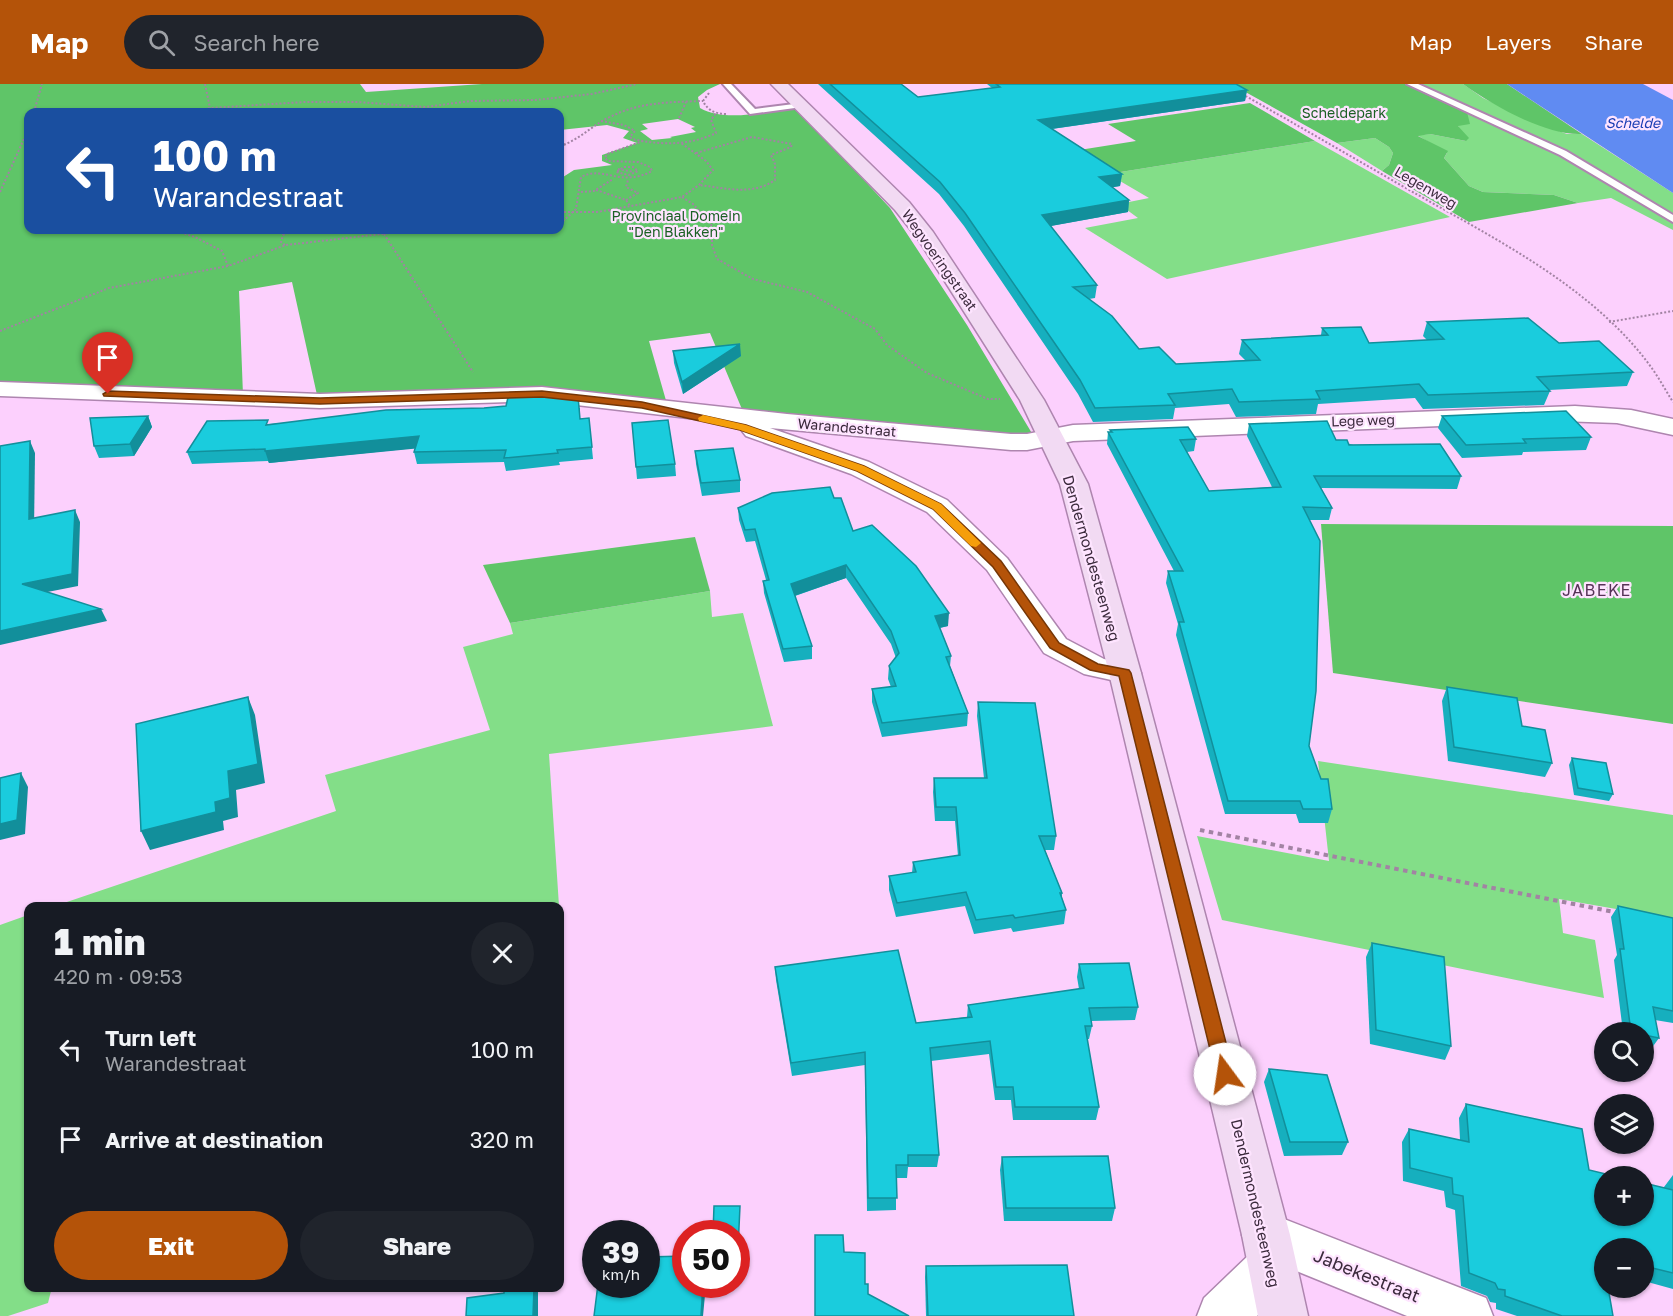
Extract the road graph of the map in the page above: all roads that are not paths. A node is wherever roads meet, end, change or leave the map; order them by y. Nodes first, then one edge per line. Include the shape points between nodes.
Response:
1 (727, 84) edge
2 (779, 84) edge
3 (1411, 84) edge
4 (802, 105) junction
5 (1673, 219) edge
6 (0, 389) edge
7 (1032, 400) joint
8 (642, 405) junction
9 (1673, 427) edge
10 (1052, 436) junction
11 (1125, 673) junction
12 (1269, 1251) junction
13 (1222, 1316) edge
14 (1283, 1316) edge
15 (1468, 1316) edge

1 - 4 lane via 753,111
2 - 4 main road, Wegvoeringstraat
3 - 5 lane via 1563,153
4 - 7 main road, Wegvoeringstraat via 902,206 926,236
6 - 8 street, Warandestraat via 320,401 542,394
7 - 10 main road, Dendermondesteenweg
8 - 10 street, Warandestraat via 1011,442
8 - 11 street, Warandestraat via 743,427 860,468 937,506 997,564 1055,646 1095,667
9 - 10 street, Lege weg via 1637,417 1560,413 1204,426
10 - 11 main road, Dendermondesteenweg via 1074,484
11 - 12 main road, Dendermondesteenweg
12 - 13 street
12 - 14 main road, Dendermondesteenweg
12 - 15 street, Jabekestraat

